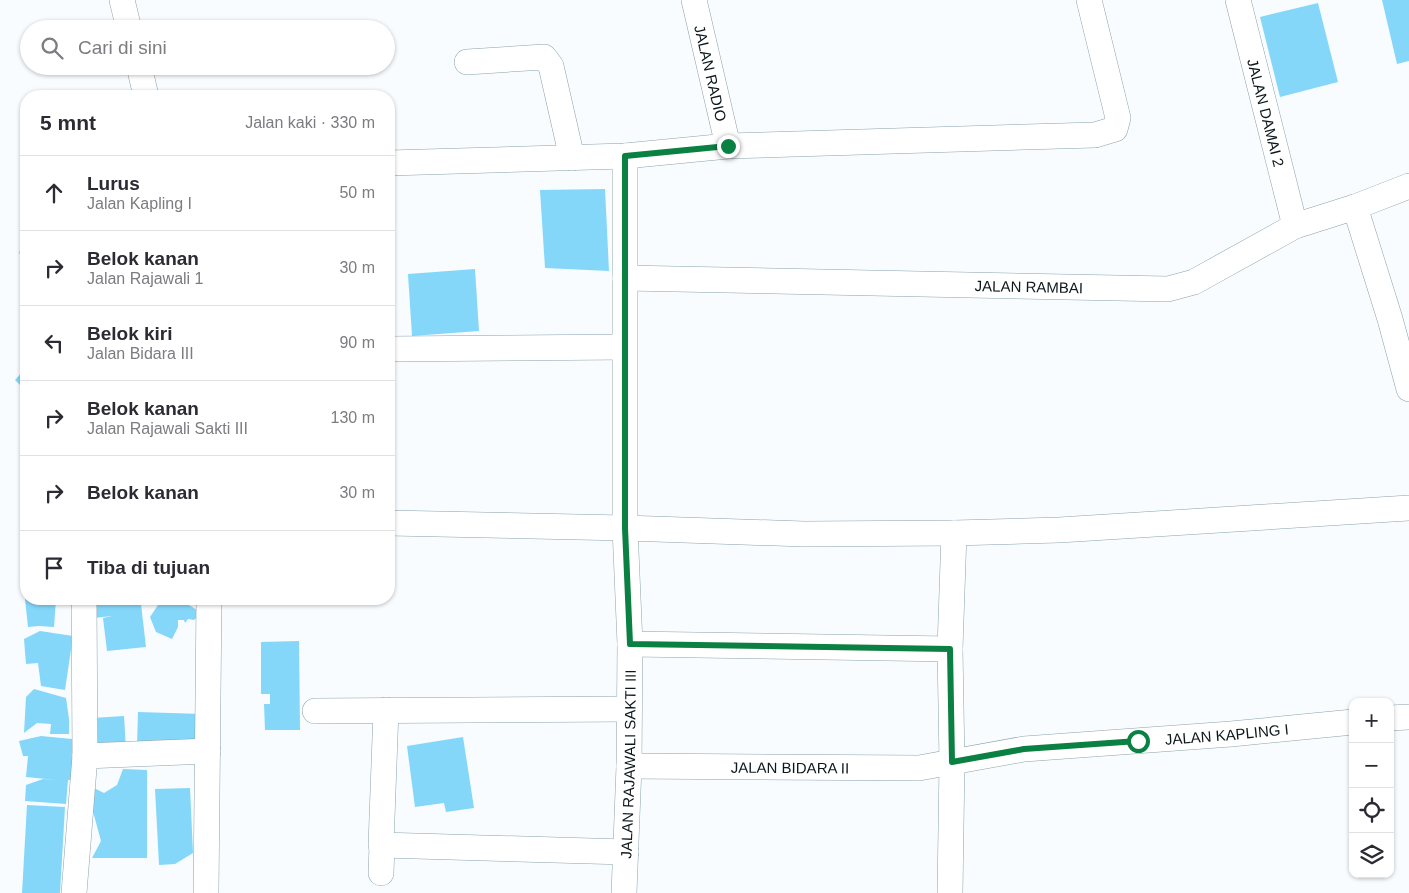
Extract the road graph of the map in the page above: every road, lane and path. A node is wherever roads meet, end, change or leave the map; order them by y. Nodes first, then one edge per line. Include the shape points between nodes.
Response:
1 (122, 0) edge
2 (694, 0) edge
3 (1089, 0) edge
4 (1238, 0) edge
5 (127, 20) edge
6 (467, 62) dead end
7 (141, 75) edge
8 (145, 90) edge
9 (728, 146) junction
10 (625, 156) junction
11 (572, 158) junction
12 (395, 162) edge
13 (1409, 186) edge
14 (1355, 207) junction
15 (1295, 226) junction
16 (625, 278) junction
17 (1400, 317) edge
18 (624, 347) junction
19 (395, 349) edge
20 (1409, 389) edge
21 (1409, 508) edge
22 (395, 523) edge
23 (625, 528) junction
24 (954, 533) junction
25 (84, 605) edge
26 (209, 605) edge
27 (630, 644) junction
28 (950, 649) junction
29 (386, 710) junction
30 (629, 710) junction
31 (315, 711) dead end
32 (1409, 717) edge
33 (1394, 718) edge
34 (1349, 722) edge
35 (208, 751) junction
36 (85, 756) junction
37 (952, 762) junction
38 (629, 766) junction
39 (382, 845) junction
40 (626, 852) junction
41 (382, 872) dead end
42 (74, 893) edge
43 (206, 893) edge
44 (624, 893) edge
45 (950, 893) edge

1 - 5 street
2 - 9 street, JALAN RADIO
3 - 9 street via 1118,118 1114,129 1096,135
4 - 15 street, JALAN DAMAI 2
6 - 11 street via 544,57 551,66
7 - 8 street
9 - 10 street
10 - 11 street
10 - 16 street, JALAN RAJAWALI SAKTI III
11 - 12 street
13 - 14 street, JALAN RAMBAI
14 - 15 street, JALAN RAMBAI
14 - 17 street
15 - 16 street, JALAN RAMBAI via 1194,282 1168,288
16 - 18 street, JALAN RAJAWALI SAKTI III
17 - 20 street
18 - 19 street
18 - 23 street, JALAN RAJAWALI SAKTI III
21 - 24 street via 1059,530
22 - 23 street
23 - 24 street via 804,534
23 - 27 street, JALAN RAJAWALI SAKTI III
24 - 28 street
25 - 36 street
26 - 35 street
27 - 28 street
27 - 30 street, JALAN RAJAWALI SAKTI III
28 - 37 street
29 - 30 street
29 - 31 street
29 - 39 street
30 - 38 street, JALAN RAJAWALI SAKTI III
32 - 33 street
34 - 37 street, JALAN KAPLING I via 1024,749
35 - 36 street
35 - 43 street
36 - 42 street
37 - 38 street, JALAN BIDARA II via 919,768
37 - 45 street
38 - 40 street, JALAN RAJAWALI SAKTI III
39 - 40 street
39 - 41 street
40 - 44 street, JALAN RAJAWALI SAKTI III

